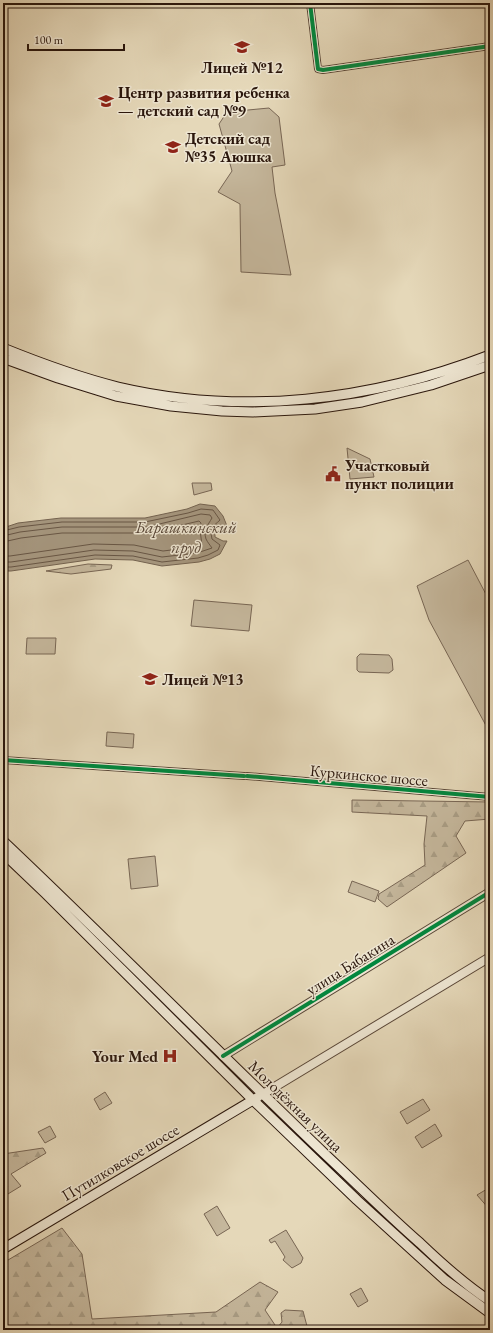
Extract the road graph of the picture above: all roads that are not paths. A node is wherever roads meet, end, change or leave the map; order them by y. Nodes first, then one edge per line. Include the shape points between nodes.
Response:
1 (310, 3) edge
2 (490, 46) edge
3 (3, 348) edge
4 (490, 355) edge
5 (3, 358) edge
6 (490, 365) edge
7 (3, 760) edge
8 (490, 796) edge
9 (3, 841) edge
10 (3, 853) edge
11 (490, 892) edge
12 (490, 957) edge
13 (223, 1056) junction
14 (263, 1094) junction
15 (253, 1100) junction
16 (3, 1249) edge
17 (490, 1301) edge
18 (490, 1312) edge

1 - 2 street via 318,69
3 - 4 main road via 118,387 172,396 240,402 312,400 356,393 434,375
5 - 6 main road via 116,396 171,406 253,412 315,409 362,402 431,385
7 - 8 street, Куркинское шоссе
9 - 13 main road, Молодёжная улица
10 - 15 main road, Молодёжная улица
11 - 13 street, улица Бабакина
12 - 14 street
13 - 14 main road, Молодёжная улица
14 - 15 main road, Путилковское шоссе
14 - 17 main road, Молодёжная улица via 450,1271
15 - 16 main road, Путилковское шоссе
15 - 18 main road, Молодёжная улица via 444,1280

